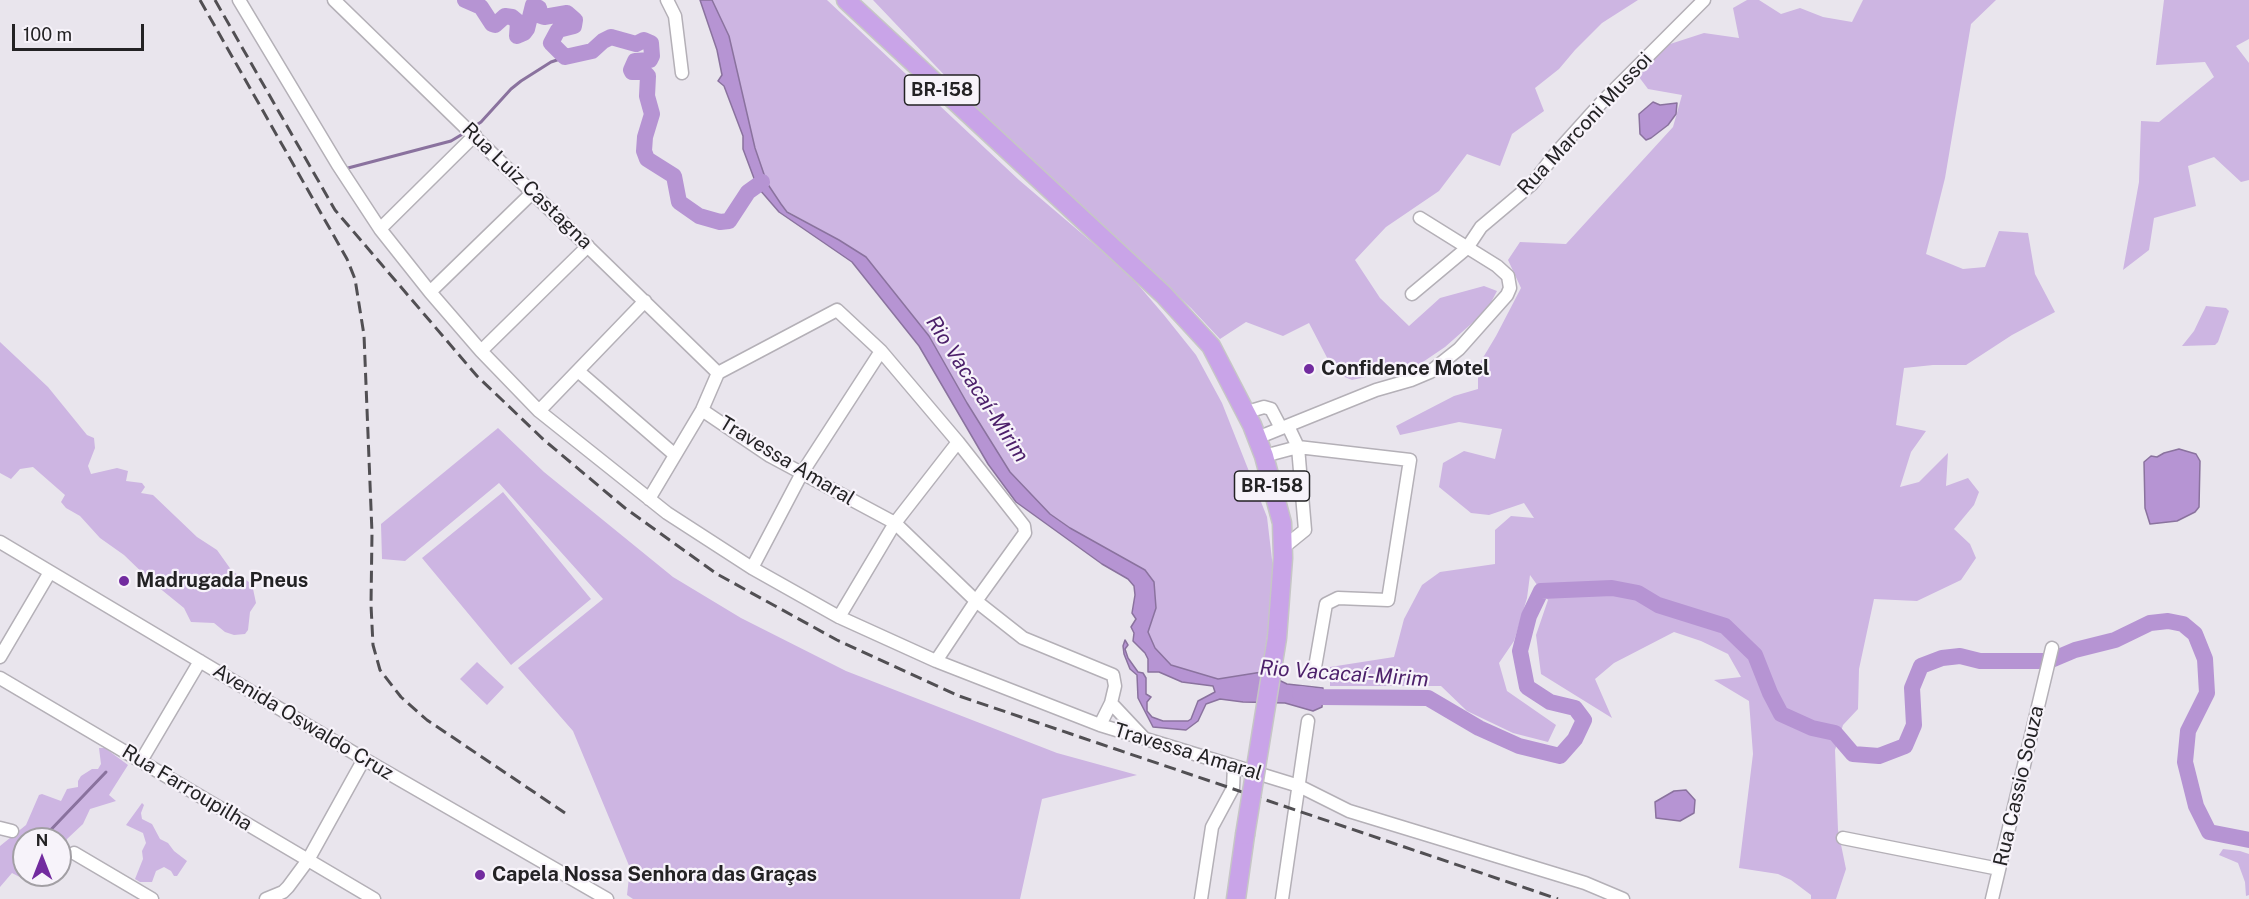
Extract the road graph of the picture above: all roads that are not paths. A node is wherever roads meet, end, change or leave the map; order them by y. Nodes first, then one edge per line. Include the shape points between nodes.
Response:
1 (239, 0) edge
2 (334, 0) edge
3 (667, 0) edge
4 (846, 0) edge
5 (1704, 0) edge
6 (682, 73) dead end
7 (475, 135) junction
8 (533, 192) junction
9 (1420, 218) dead end
10 (380, 229) junction
11 (588, 246) junction
12 (1467, 248) junction
13 (430, 292) junction
14 (1412, 294) dead end
15 (645, 301) junction
16 (481, 351) junction
17 (880, 351) junction
18 (578, 371) junction
19 (718, 373) junction
20 (702, 410) junction
21 (539, 411) junction
22 (1247, 412) junction
23 (1285, 427) junction
24 (1257, 438) junction
25 (958, 442) junction
26 (1298, 447) junction
27 (675, 455) junction
28 (1264, 456) junction
29 (802, 473) junction
30 (649, 499) junction
31 (896, 522) junction
32 (0, 542) edge
33 (1284, 547) junction
34 (752, 568) junction
35 (50, 572) junction
36 (976, 601) junction
37 (839, 617) junction
38 (2052, 648) dead end
39 (0, 657) edge
40 (936, 661) junction
41 (201, 662) junction
42 (1314, 673) dead end
43 (0, 678) edge
44 (1111, 703) junction
45 (1308, 721) dead end
46 (1100, 725) junction
47 (1145, 739) junction
48 (364, 759) junction
49 (141, 761) junction
50 (1234, 766) junction
51 (1299, 786) junction
52 (1843, 838) dead end
53 (74, 853) dead end
54 (308, 860) junction
55 (1999, 869) junction
56 (152, 899) edge
57 (266, 899) edge
58 (374, 899) edge
59 (607, 899) edge
60 (1201, 899) edge
61 (1236, 899) edge
62 (1282, 899) edge
63 (1623, 899) edge
64 (1992, 899) edge

1 - 10 street
2 - 7 street, Rua Luiz Castagna
3 - 6 street via 675,16
4 - 22 highway, BR-158 via 1163,294 1211,346
5 - 12 street, Rua Marconi Mussoi via 1601,102 1532,184 1481,227
7 - 8 street, Rua Luiz Castagna
7 - 10 street
8 - 11 street, Rua Luiz Castagna
8 - 13 street
9 - 12 street
10 - 13 street
11 - 15 street, Rua Luiz Castagna
11 - 16 street
12 - 14 street, Rua Marconi Mussoi
12 - 23 street via 1508,276 1510,288 1459,349 1430,372
13 - 16 street
15 - 18 street
15 - 19 street, Rua Luiz Castagna
16 - 21 street
17 - 19 street via 837,310
17 - 25 street
17 - 29 street
18 - 21 street
18 - 27 street
19 - 20 street
20 - 27 street
20 - 29 street, Travessa Amaral
21 - 30 street
22 - 23 street via 1271,409
22 - 24 highway, BR-158
23 - 24 street
23 - 26 street
24 - 28 highway, BR-158
25 - 31 street
25 - 36 street via 1024,526 1025,534
26 - 28 street
26 - 33 street via 1305,530
26 - 42 street via 1410,460 1388,600 1338,598 1326,604
27 - 30 street
28 - 33 highway, BR-158 via 1282,523
29 - 31 street, Travessa Amaral
29 - 34 street
30 - 34 street
31 - 36 street, Travessa Amaral
31 - 37 street
32 - 35 street, Avenida Oswaldo Cruz
33 - 61 highway, BR-158, bridge via 1277,638
34 - 37 street
35 - 39 street
35 - 41 street, Avenida Oswaldo Cruz
36 - 40 street
36 - 44 street, Travessa Amaral via 1023,638 1113,675
37 - 40 street
38 - 55 street, Rua Cassio Souza
40 - 46 street
41 - 48 street, Avenida Oswaldo Cruz
41 - 49 street
43 - 49 street, Rua Farroupilha
44 - 46 street, Travessa Amaral
44 - 47 street
45 - 51 street
46 - 47 street, Travessa Amaral
47 - 50 street, Travessa Amaral
48 - 54 street
48 - 59 street, Avenida Oswaldo Cruz
49 - 54 street, Rua Farroupilha
50 - 51 street, Travessa Amaral
50 - 60 street via 1233,788 1212,827
51 - 62 street
51 - 63 street, Travessa Amaral via 1348,811 1585,883
52 - 55 street
53 - 56 street
54 - 57 street via 283,892
54 - 58 street, Rua Farroupilha
55 - 64 street, Rua Cassio Souza

